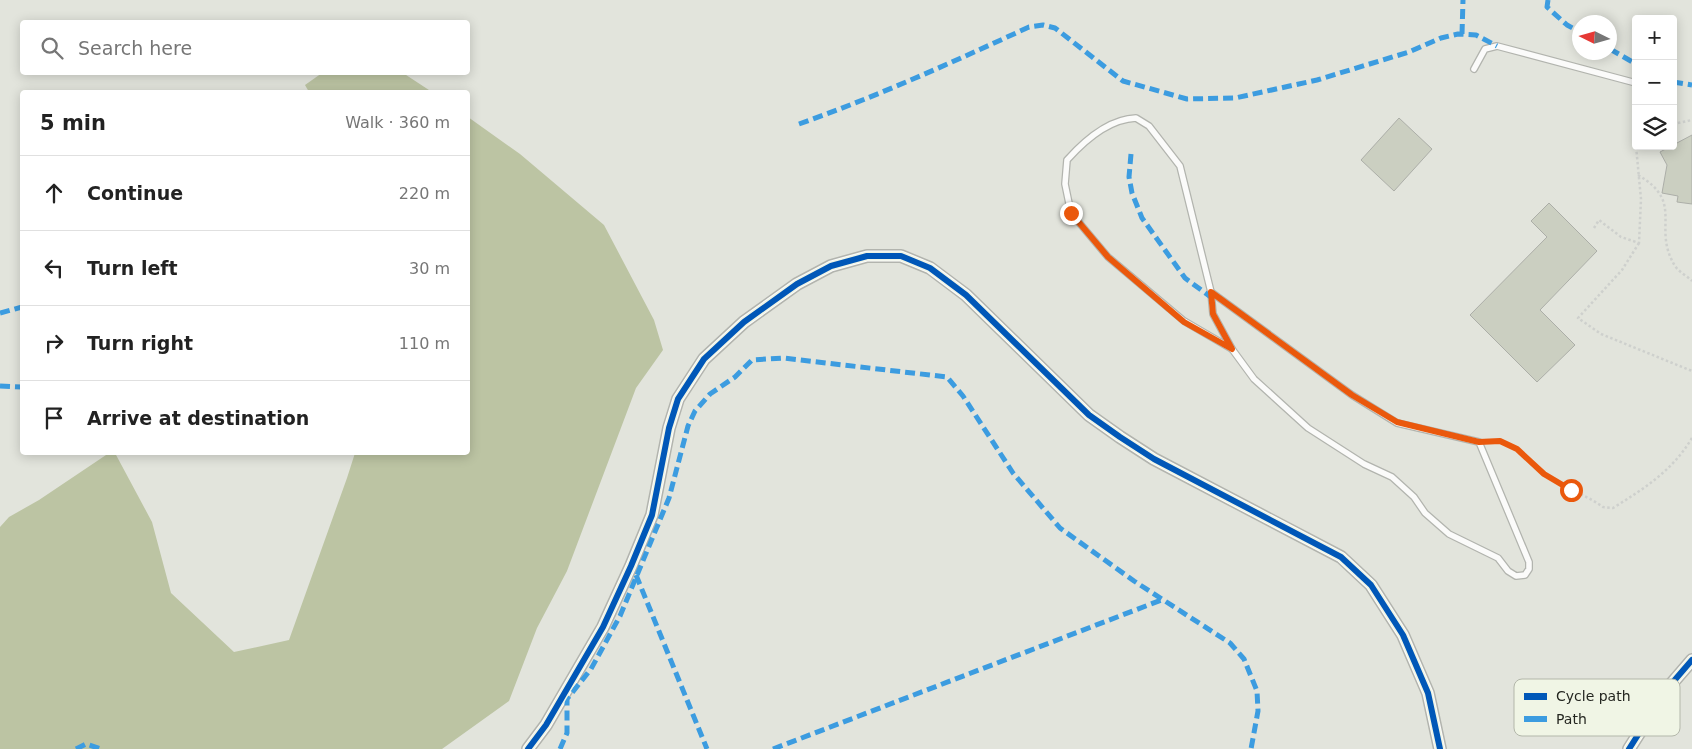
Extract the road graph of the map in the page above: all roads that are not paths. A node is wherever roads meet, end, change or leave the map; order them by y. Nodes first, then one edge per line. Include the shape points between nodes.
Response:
1 (1474, 69) dead end
2 (1632, 82) edge
3 (1211, 292) junction
4 (1232, 349) junction
5 (1692, 660) edge
6 (1676, 679) edge
7 (1637, 736) edge
8 (528, 749) edge
9 (1440, 749) edge
10 (1629, 749) edge

1 - 2 lane via 1485,49 1498,46
3 - 4 lane via 1213,314
3 - 4 lane via 1180,166 1149,126 1136,118 1125,118 1102,129 1067,160 1065,184 1071,213 1116,264 1184,322
3 - 4 lane via 1352,395 1397,422 1479,442 1529,562 1525,575 1516,576 1498,558 1449,534 1392,477 1364,464 1308,428 1254,379
5 - 6 street
7 - 10 street
8 - 9 street via 546,725 603,627 631,566 652,515 678,399 704,359 752,317 797,284 831,266 867,256 901,256 930,268 966,295 1089,415 1154,459 1341,557 1370,585 1403,635 1428,693

